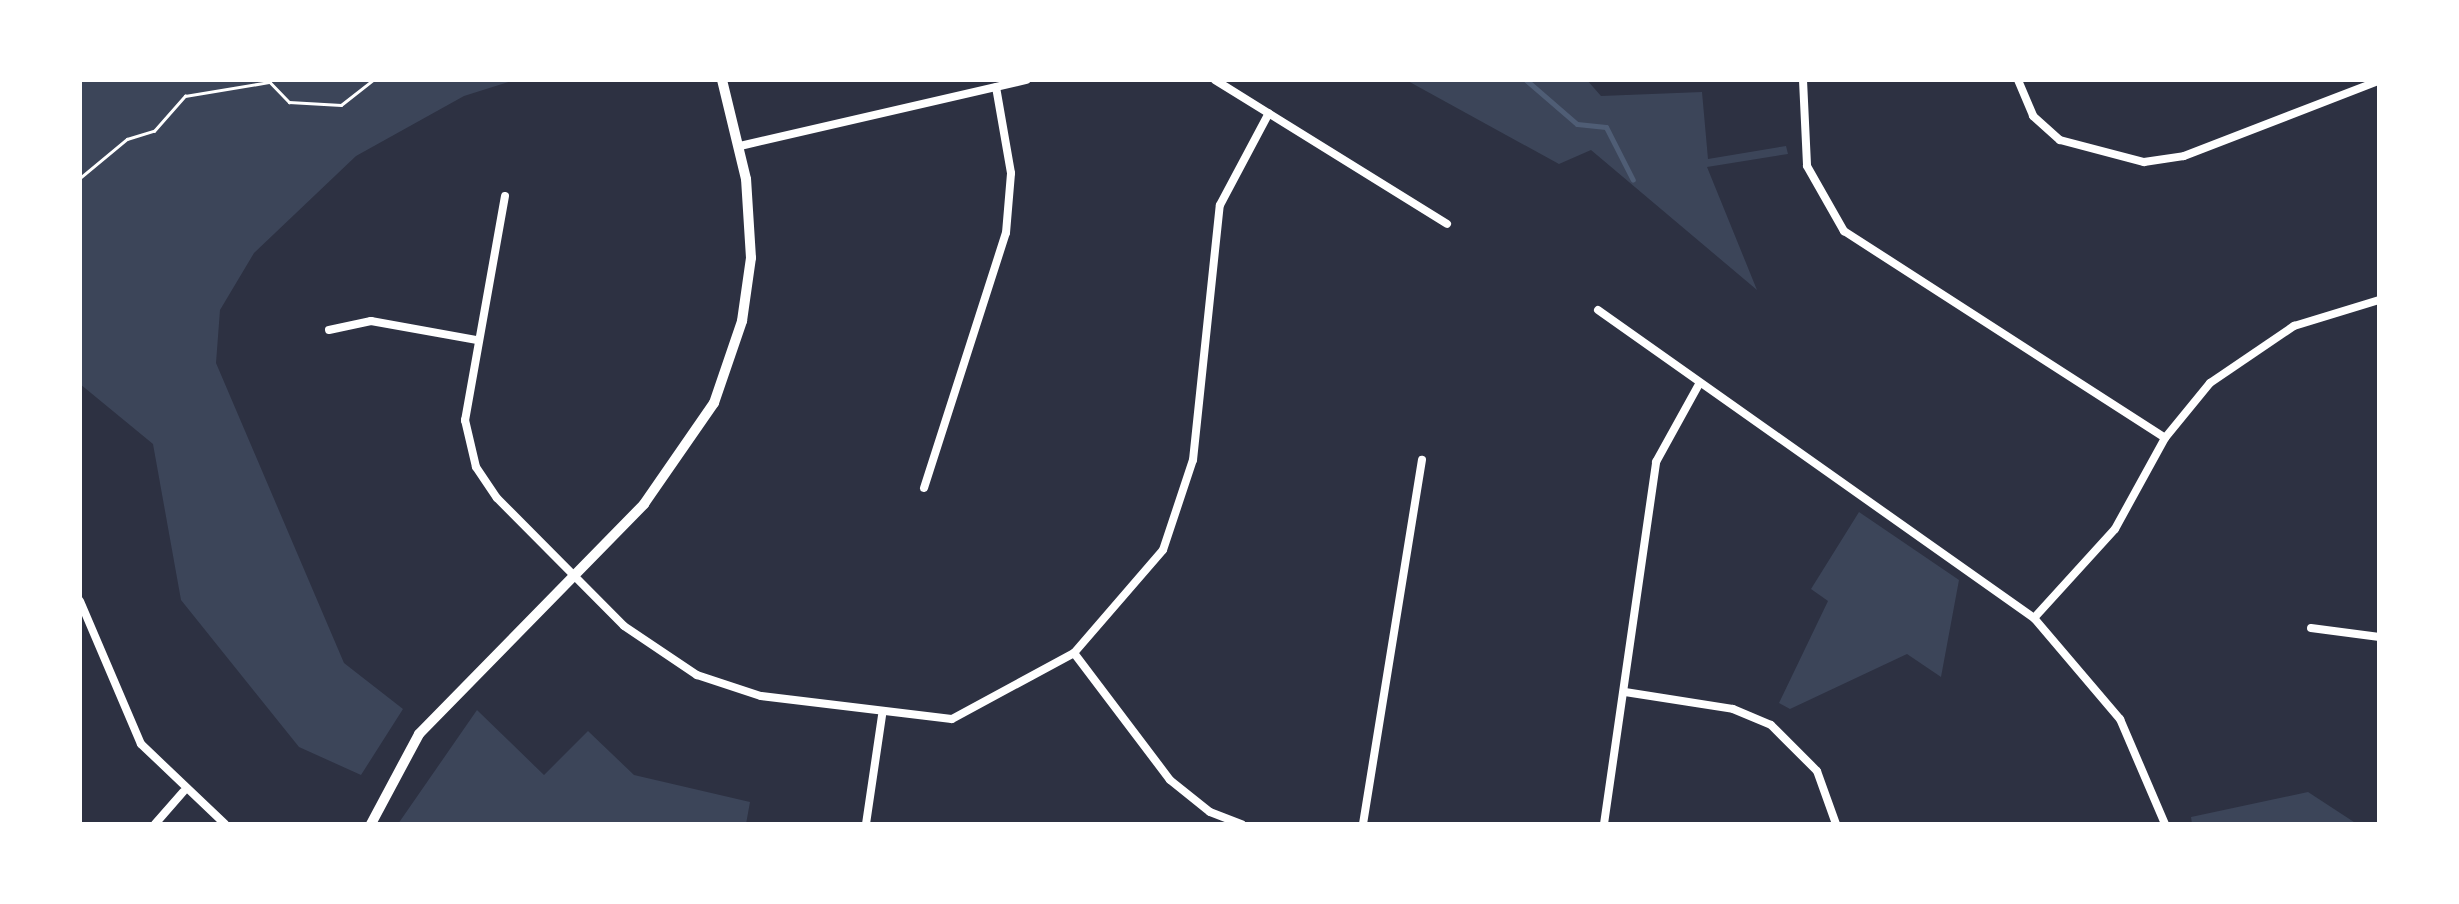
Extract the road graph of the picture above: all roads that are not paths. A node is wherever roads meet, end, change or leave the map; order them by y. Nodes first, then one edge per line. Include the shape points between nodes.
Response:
1 (722, 80) edge
2 (1026, 80) edge
3 (1214, 80) edge
4 (1804, 80) edge
5 (2018, 80) edge
6 (2378, 82) edge
7 (996, 87) junction
8 (1269, 113) junction
9 (740, 146) junction
10 (506, 196) dead end
11 (1447, 224) dead end
12 (2379, 300) edge
13 (1598, 310) dead end
14 (328, 330) dead end
15 (478, 340) junction
16 (1700, 384) junction
17 (2165, 438) junction
18 (1422, 460) dead end
19 (924, 488) dead end
20 (572, 576) junction
21 (80, 601) edge
22 (2034, 618) junction
23 (2311, 628) dead end
24 (2379, 638) edge
25 (1074, 653) junction
26 (1626, 692) junction
27 (882, 714) junction
28 (183, 792) junction
29 (155, 824) edge
30 (224, 824) edge
31 (371, 824) edge
32 (866, 824) edge
33 (1242, 824) edge
34 (1363, 824) edge
35 (1604, 824) edge
36 (1836, 824) edge
37 (2165, 824) edge

1 - 9 street
2 - 7 street
3 - 8 street
4 - 17 street via 1808,166 1844,231
5 - 6 street via 2034,116 2060,140 2144,162 2184,156
7 - 9 street
7 - 19 street via 1011,174 1006,233
8 - 11 street
8 - 25 street via 1220,206 1212,330 1180,512 1140,586
9 - 20 street via 751,258 726,378 672,473
10 - 15 street
12 - 17 street via 2265,342 2210,383
13 - 16 street
14 - 15 street via 370,321
15 - 20 street via 465,420 476,467
16 - 22 street
16 - 26 street via 1656,462
17 - 22 street via 2115,530
18 - 34 street
20 - 27 street via 641,641 698,676 761,696
20 - 31 street via 419,734
21 - 28 street via 122,712
22 - 37 street via 2120,719
23 - 24 street
25 - 27 street via 968,715
25 - 33 street via 1170,780
26 - 35 street
26 - 36 street via 1733,709 1771,725 1817,771
27 - 32 street
28 - 29 street
28 - 30 street

